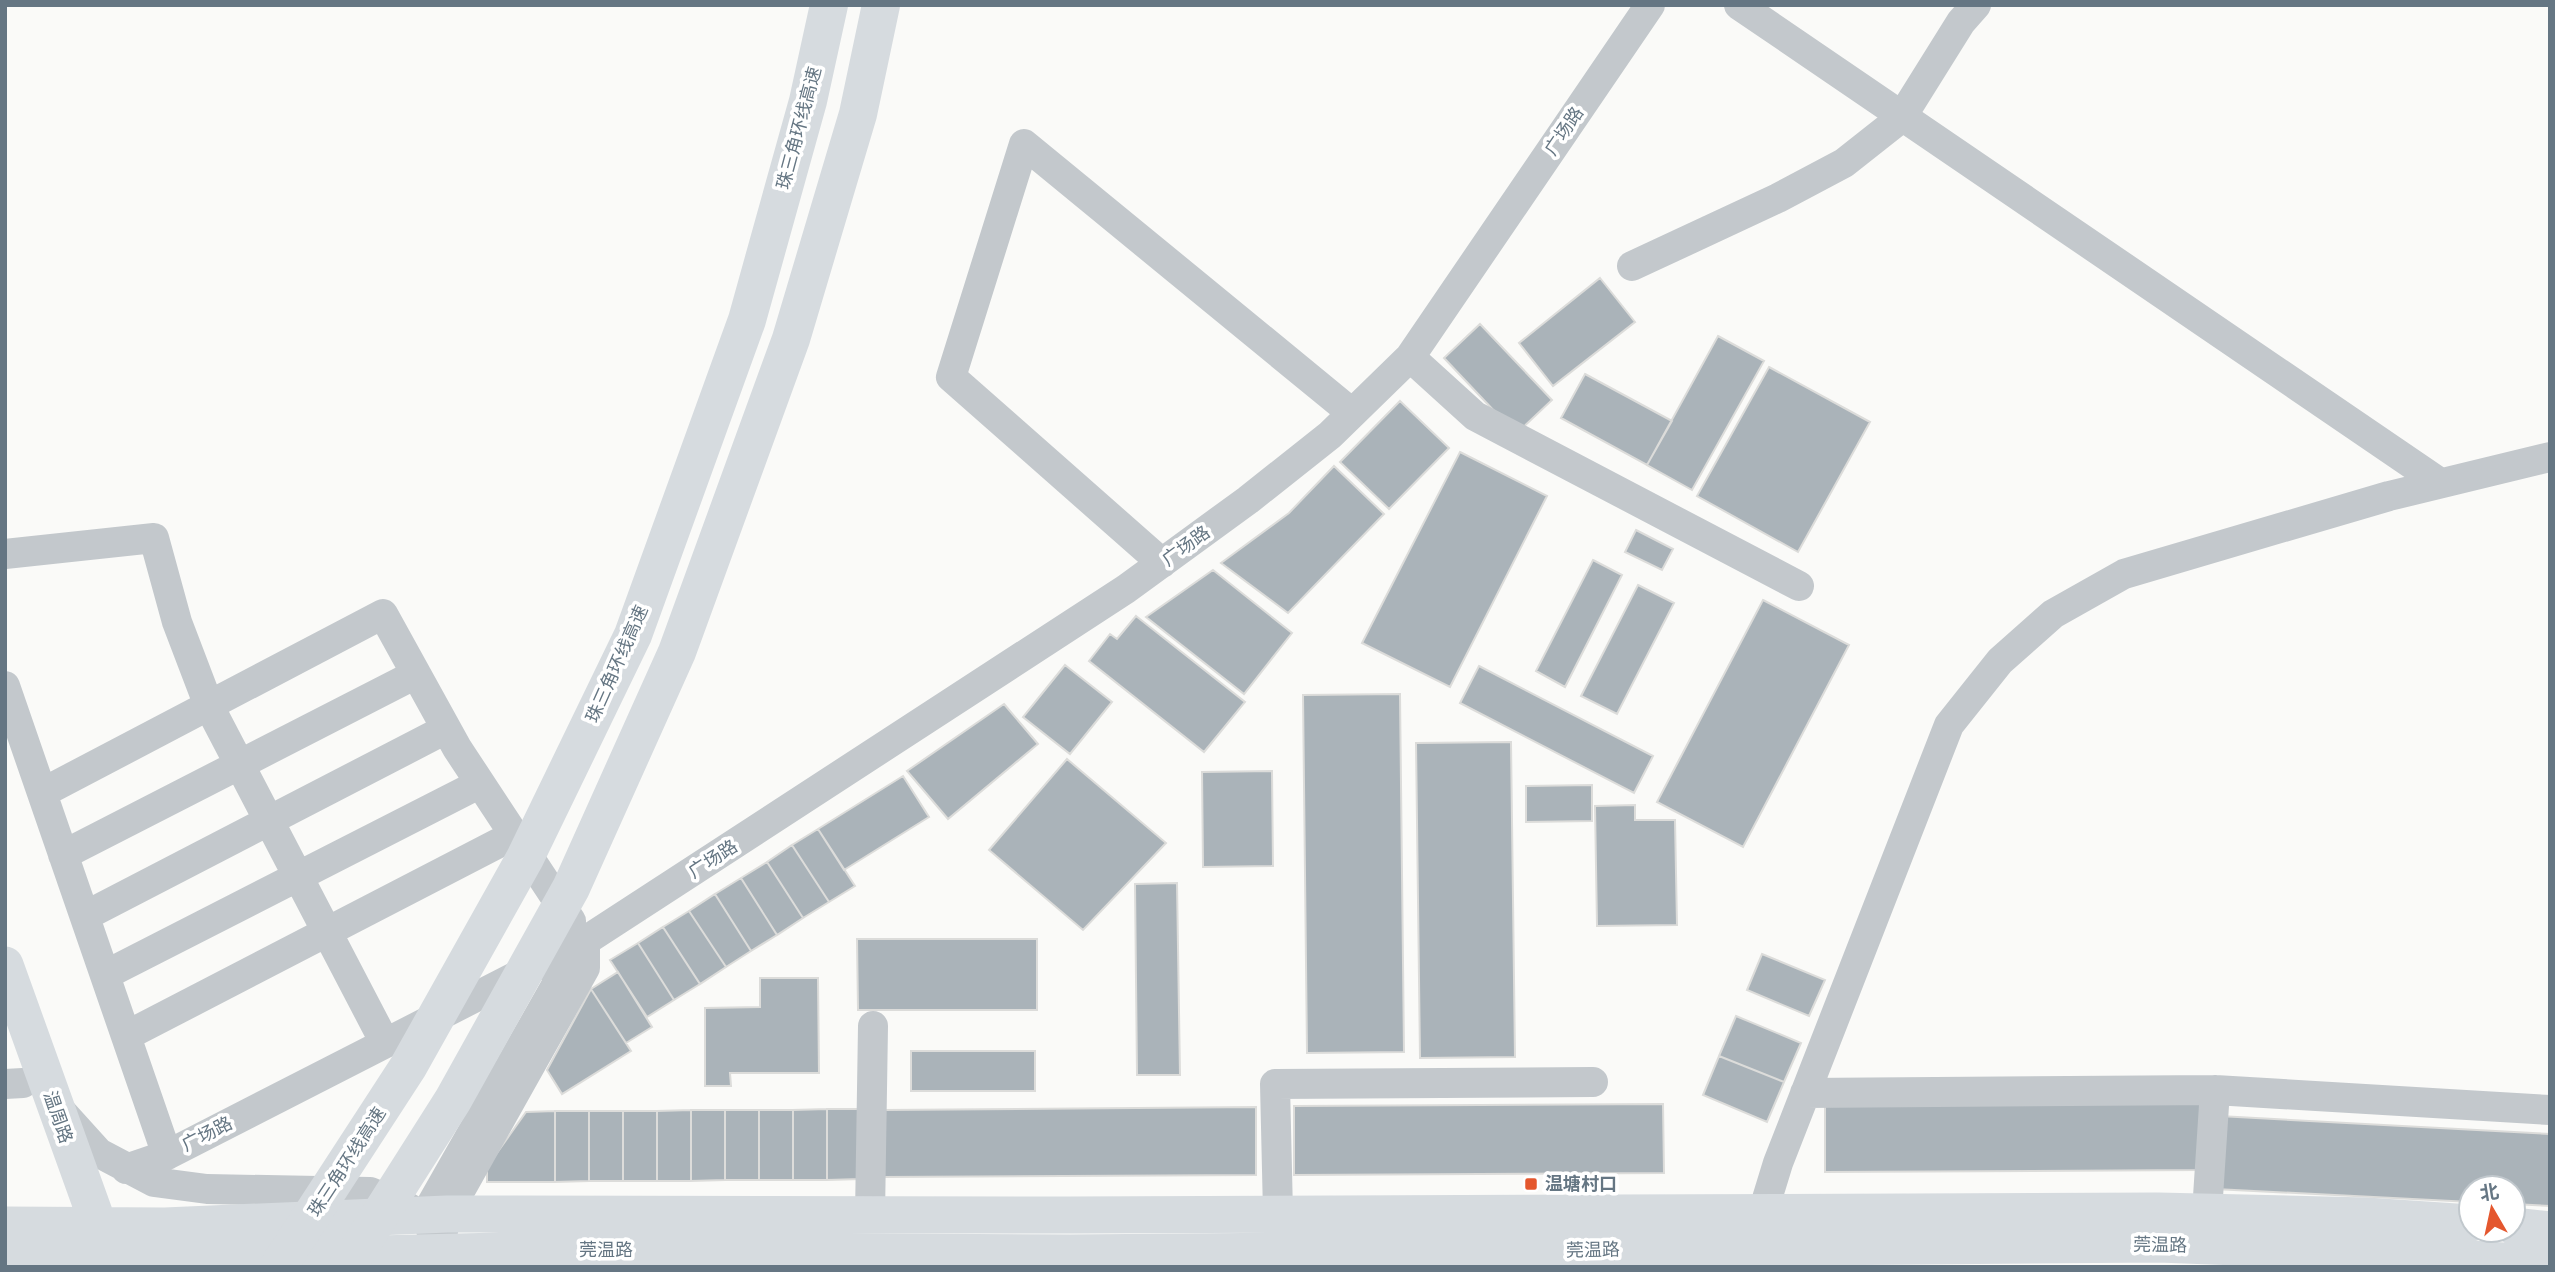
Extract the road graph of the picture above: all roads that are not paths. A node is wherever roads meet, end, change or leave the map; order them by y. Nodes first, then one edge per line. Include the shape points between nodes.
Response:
1 (829, 5) edge
2 (881, 5) edge
3 (1650, 5) edge
4 (1739, 5) edge
5 (1976, 5) edge
6 (1901, 118) junction
7 (1632, 266) dead end
8 (1410, 357) junction
9 (1352, 413) junction
10 (2550, 457) edge
11 (2440, 483) junction
12 (5, 554) edge
13 (1162, 563) junction
14 (1799, 586) dead end
15 (416, 674) junction
16 (5, 685) edge
17 (209, 706) junction
18 (446, 729) junction
19 (240, 764) junction
20 (479, 784) junction
21 (42, 793) junction
22 (269, 820) junction
23 (512, 836) junction
24 (64, 855) junction
25 (298, 876) junction
26 (85, 916) junction
27 (327, 932) junction
28 (585, 941) junction
29 (5, 965) edge
30 (105, 975) junction
31 (873, 1026) dead end
32 (5, 1029) edge
33 (126, 1036) junction
34 (385, 1043) junction
35 (1593, 1082) dead end
36 (27, 1089) edge
37 (2215, 1090) junction
38 (1805, 1093) junction
39 (2550, 1110) edge
40 (167, 1155) junction
41 (126, 1170) junction
42 (1763, 1212) junction
43 (2207, 1212) junction
44 (1278, 1213) junction
45 (436, 1214) junction
46 (870, 1215) junction
47 (2457, 1222) edge
48 (5, 1225) edge
49 (2527, 1228) edge
50 (2550, 1230) edge
51 (95, 1249) edge
52 (439, 1252) junction
53 (5, 1254) edge
54 (2253, 1257) edge
55 (1754, 1258) edge
56 (872, 1259) edge
57 (2550, 1264) edge
58 (278, 1267) edge
59 (347, 1267) edge

1 - 58 highway, 珠三角环线高速 via 808,101 747,320 633,635 525,858 408,1067
2 - 59 highway via 858,114 791,339 677,652 570,888 453,1100
3 - 8 street, 广场路
4 - 6 street
5 - 6 street
6 - 7 street via 1844,163
6 - 11 street
8 - 9 street, 广场路
8 - 14 street via 1475,416
9 - 13 street, 广场路 via 1248,500
9 - 13 street via 1024,144 951,377
10 - 11 street
11 - 38 street via 2124,574 2053,614 2000,660 1949,724
12 - 17 street via 154,538 177,621
13 - 28 street, 广场路
15 - 17 street via 383,614
15 - 18 street
15 - 19 street
16 - 21 street
17 - 19 street
17 - 21 street
18 - 20 street
18 - 22 street
19 - 22 street
19 - 24 street
20 - 23 street
20 - 25 street
21 - 24 street
22 - 25 street
22 - 26 street
23 - 27 street
23 - 28 street
24 - 26 street
25 - 27 street
25 - 30 street
26 - 30 street
27 - 33 street
27 - 34 street
28 - 34 street, 广场路
28 - 45 street via 585,968
29 - 36 main road, 温周路
30 - 33 street
31 - 46 street
32 - 36 main road, 温周路
33 - 40 street
34 - 40 street, 广场路
35 - 44 street via 1275,1084
36 - 41 street
36 - 51 main road, 温周路
37 - 38 street
37 - 39 street
37 - 43 street
38 - 42 street
40 - 41 street, 广场路
41 - 45 street via 181,1187 370,1192
42 - 43 main road, 莞温路
42 - 44 main road, 莞温路
42 - 55 street
43 - 47 main road, 莞温路
44 - 46 main road, 莞温路
45 - 46 main road, 莞温路
45 - 51 main road, 莞温路 via 165,1226
45 - 52 street
48 - 51 main road, 莞温路
49 - 50 main road
51 - 52 main road, 莞温路 via 169,1259
51 - 53 main road, 莞温路
52 - 56 main road, 莞温路
54 - 55 main road, 莞温路 via 2159,1244
54 - 57 main road, 莞温路 via 2367,1252
55 - 56 main road, 莞温路

